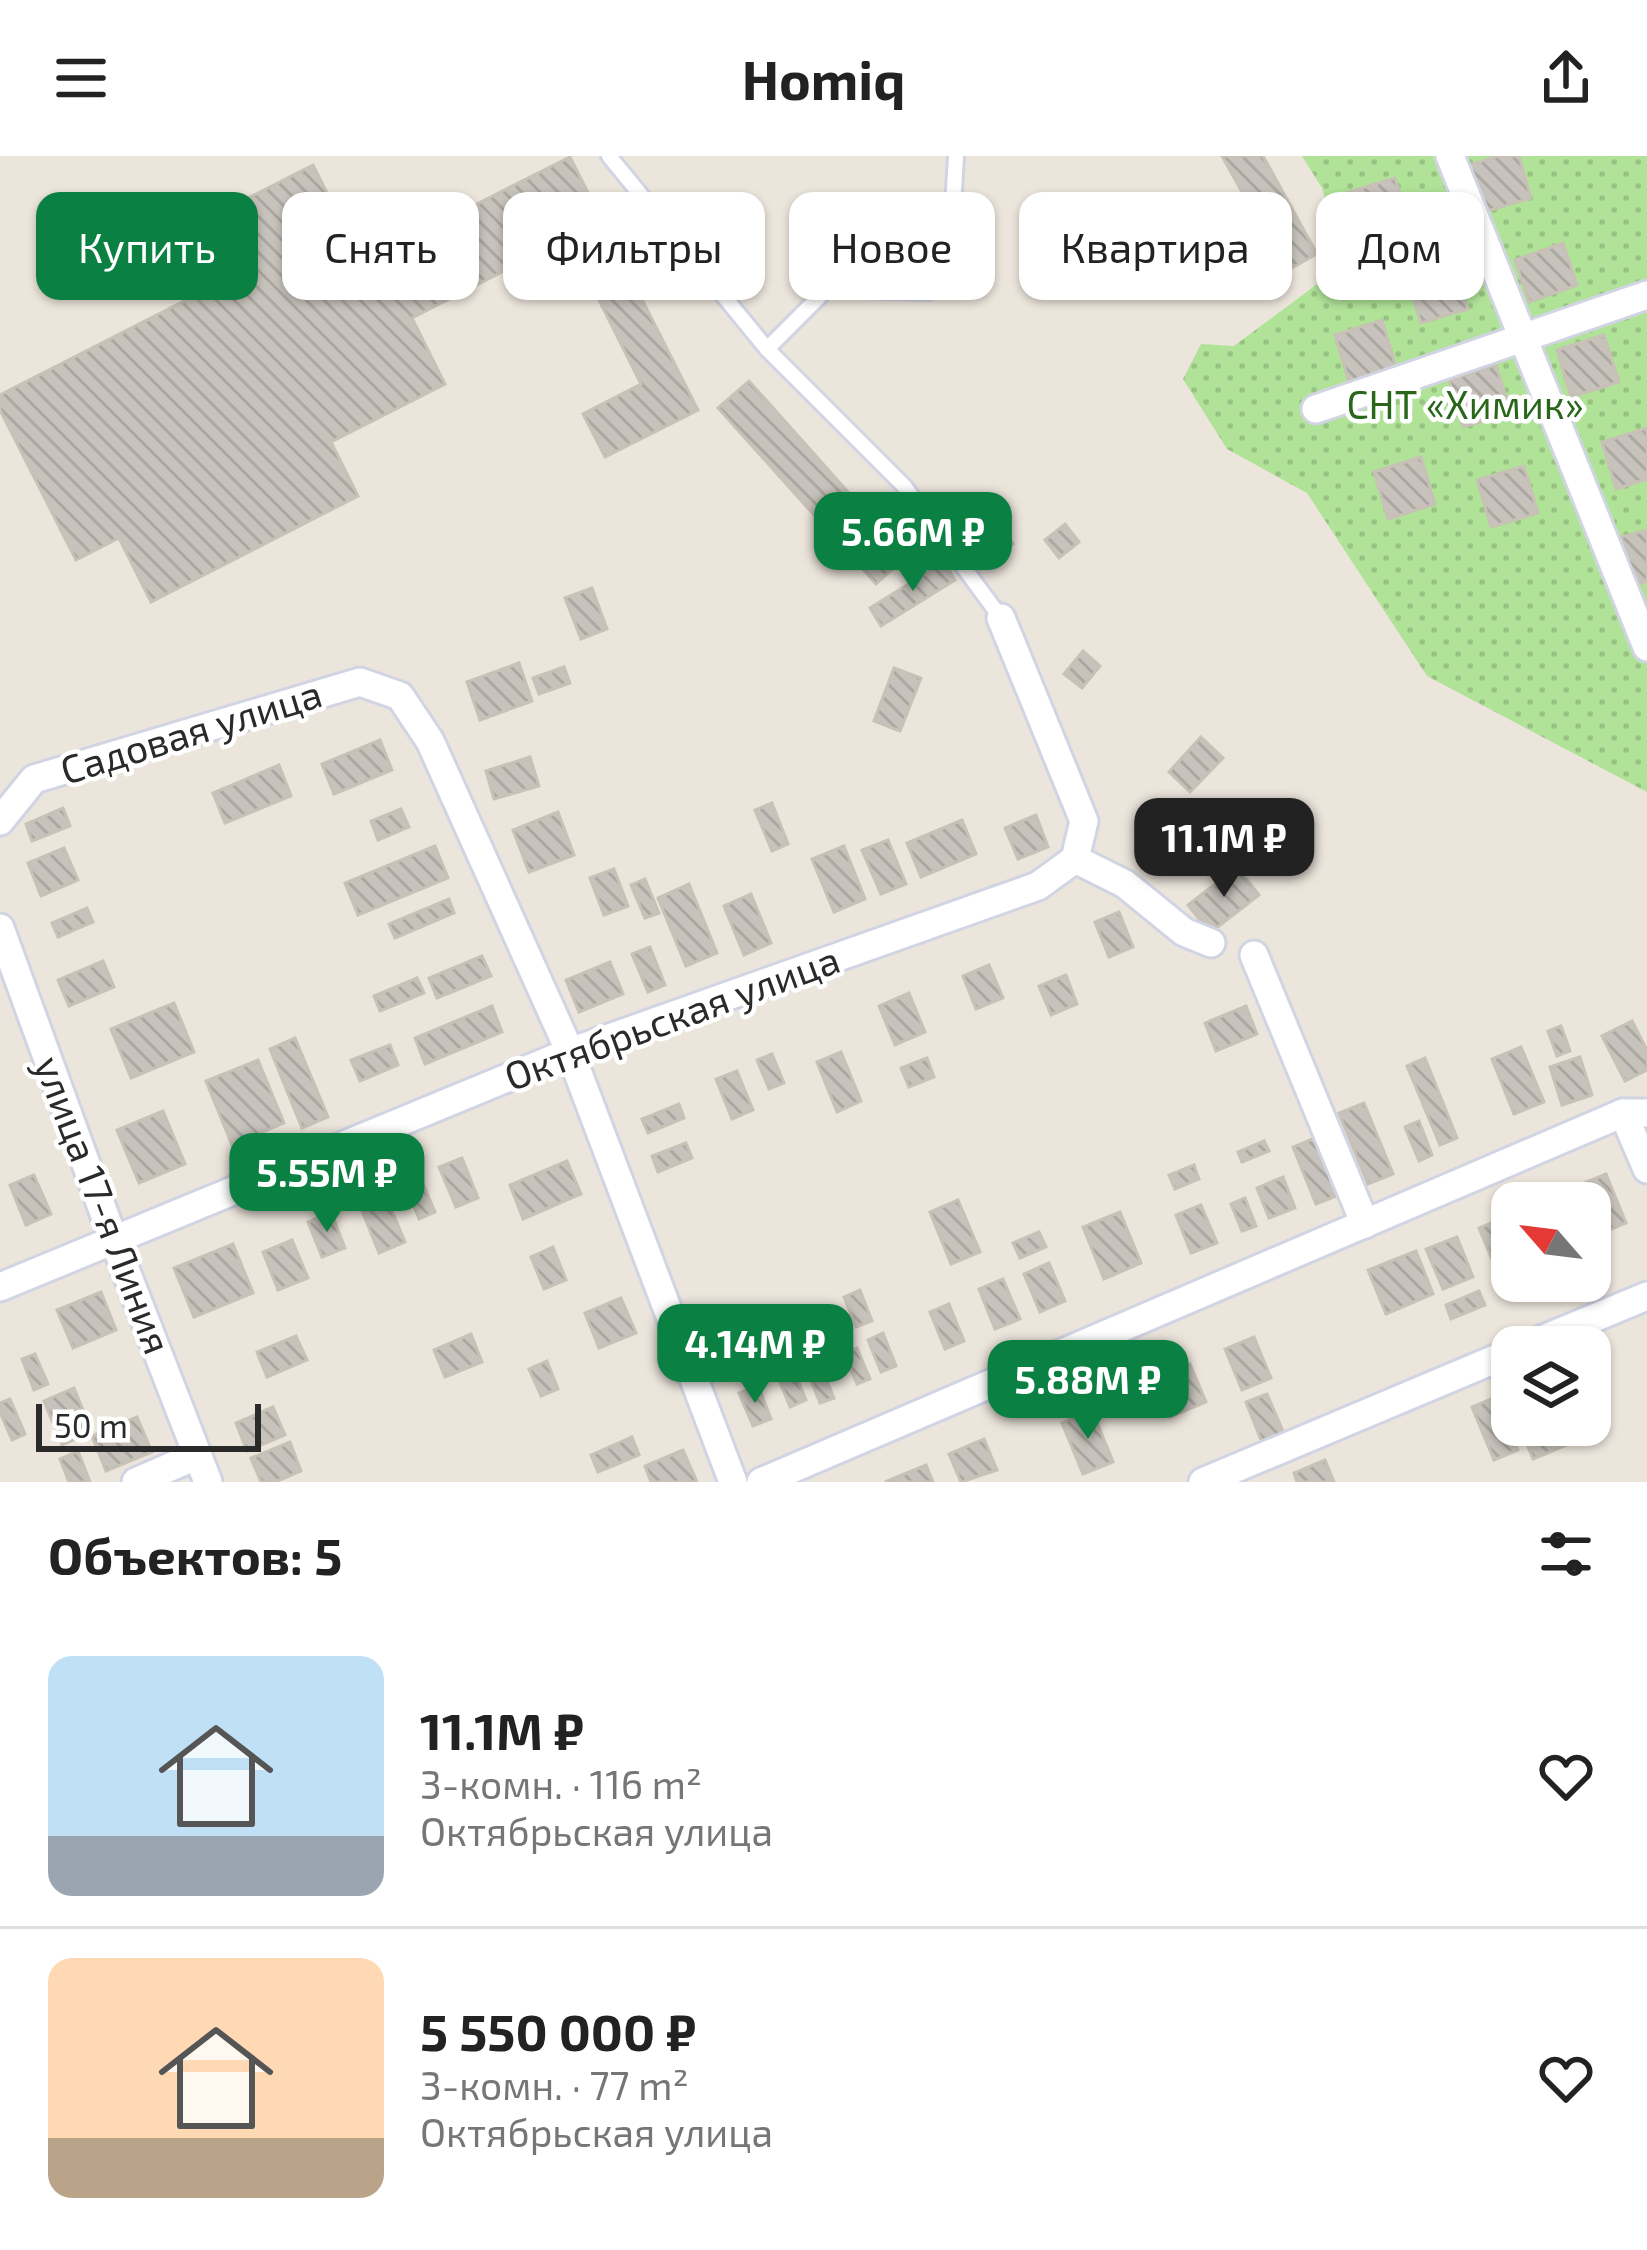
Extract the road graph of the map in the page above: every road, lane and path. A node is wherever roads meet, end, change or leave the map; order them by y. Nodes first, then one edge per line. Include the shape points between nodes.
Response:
1 (609, 156) edge
2 (956, 156) edge
3 (1450, 156) edge
4 (1647, 295) edge
5 (1523, 336) junction
6 (767, 350) junction
7 (1316, 409) dead end
8 (1000, 618) joint
9 (1647, 647) edge
10 (0, 821) edge
11 (1075, 859) junction
12 (0, 928) edge
13 (1210, 943) dead end
14 (1254, 955) dead end
15 (569, 1052) junction
16 (1635, 1113) edge
17 (1647, 1169) edge
18 (1364, 1224) junction
19 (112, 1238) junction
20 (0, 1287) edge
21 (1647, 1295) edge
22 (1574, 1326) edge
23 (1491, 1361) edge
24 (203, 1469) edge
25 (136, 1482) edge
26 (733, 1482) edge
27 (761, 1482) edge
28 (1203, 1482) edge

1 - 6 lane
2 - 6 lane via 953,207 930,292 827,289
3 - 5 street
4 - 5 street
5 - 7 street
5 - 9 street
6 - 8 lane via 904,486
8 - 11 street via 1084,821
10 - 15 street, Садовая улица via 34,779 360,682 400,696 430,741
11 - 13 street
11 - 15 street, Октябрьская улица via 1038,886
12 - 19 street, улица 17-я Линия
14 - 18 street
15 - 19 street, Октябрьская улица
15 - 26 street
16 - 17 street
16 - 18 street
18 - 27 street
19 - 20 street, Октябрьская улица
19 - 24 street, улица 17-я Линия
21 - 22 street
23 - 28 street
24 - 25 street

